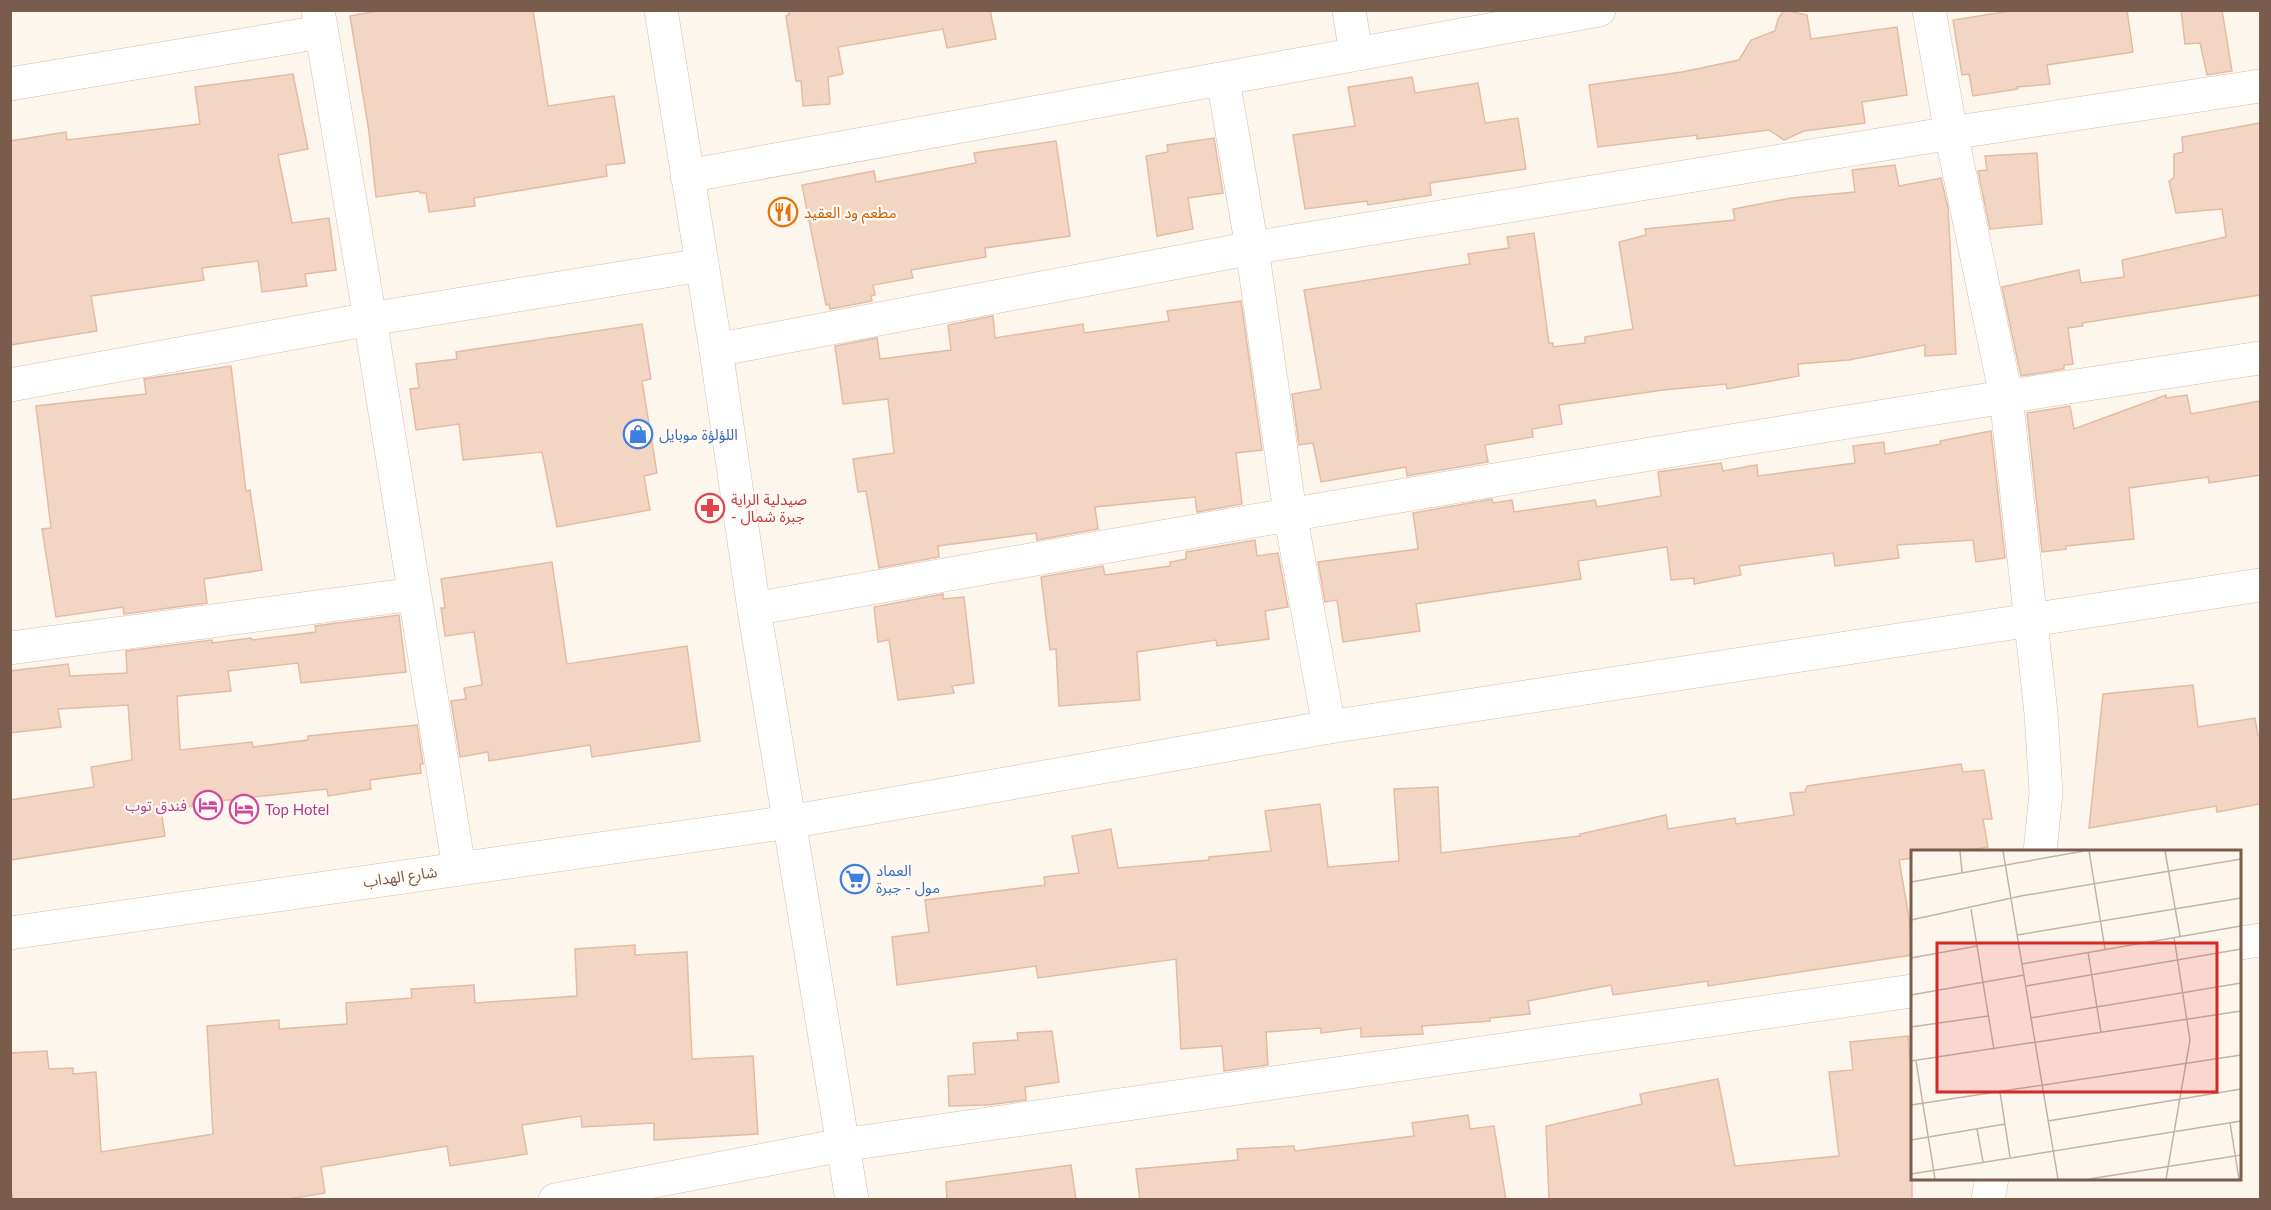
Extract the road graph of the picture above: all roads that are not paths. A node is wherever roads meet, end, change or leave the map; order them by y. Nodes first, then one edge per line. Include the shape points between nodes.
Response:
1 (661, 10) edge
2 (1349, 10) edge
3 (1599, 10) edge
4 (1929, 10) edge
5 (319, 21) edge
6 (1356, 54) junction
7 (1223, 79) junction
8 (10, 84) edge
9 (2260, 86) edge
10 (1951, 133) junction
11 (687, 176) junction
12 (1252, 248) junction
13 (702, 265) junction
14 (370, 320) junction
15 (716, 350) junction
16 (2260, 358) edge
17 (10, 385) edge
18 (2006, 396) junction
19 (1290, 513) junction
20 (2260, 585) edge
21 (414, 594) junction
22 (754, 609) junction
23 (2031, 619) junction
24 (10, 648) edge
25 (1329, 727) junction
26 (789, 822) junction
27 (2040, 850) edge
28 (459, 868) junction
29 (10, 933) edge
30 (2260, 940) edge
31 (2241, 943) edge
32 (1911, 990) edge
33 (842, 1144) junction
34 (1992, 1180) edge
35 (555, 1200) edge
36 (852, 1200) edge
37 (1988, 1200) edge

1 - 11 street
2 - 6 street
3 - 6 street
4 - 10 street
5 - 8 street
5 - 14 street
6 - 7 street
7 - 11 street
7 - 12 street
9 - 10 street
10 - 12 street
10 - 18 street
11 - 13 street
12 - 15 street
12 - 19 street
13 - 14 street
13 - 15 street
14 - 17 street
14 - 21 street
15 - 22 street
16 - 18 street
18 - 19 street
18 - 23 street
19 - 22 street
19 - 25 street
20 - 23 street, شارع الهداب
21 - 24 street
21 - 28 street
22 - 26 street
23 - 25 street, شارع الهداب
23 - 27 street via 2046,793
25 - 26 street, شارع الهداب
26 - 28 street, شارع الهداب
26 - 33 street
28 - 29 street, شارع الهداب
30 - 31 street
32 - 33 street
33 - 35 street
33 - 36 street
34 - 37 street

